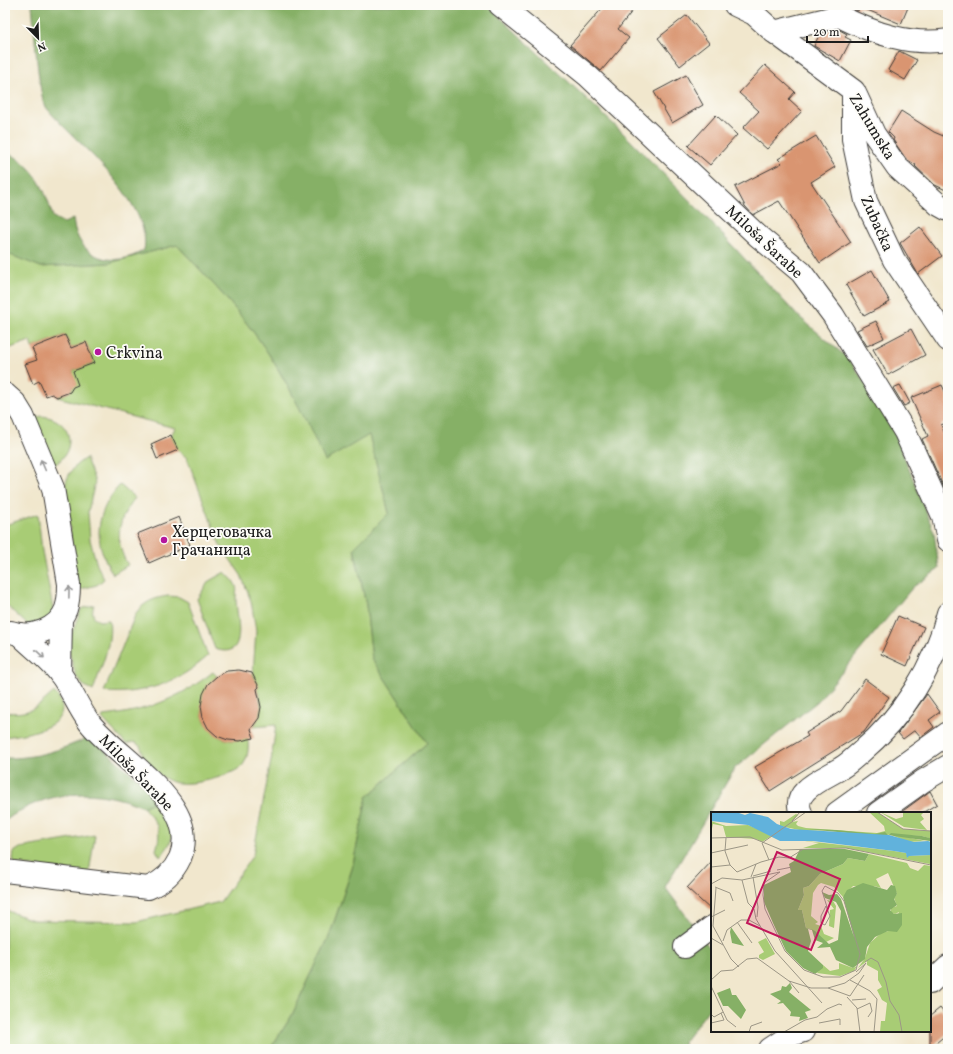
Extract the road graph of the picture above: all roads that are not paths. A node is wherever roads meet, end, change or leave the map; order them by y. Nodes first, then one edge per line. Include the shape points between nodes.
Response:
1 (500, 5) edge
2 (735, 5) edge
3 (774, 32) junction
4 (948, 40) edge
5 (854, 91) junction
6 (948, 210) edge
7 (948, 340) edge
8 (5, 394) edge
9 (948, 540) edge
10 (948, 613) edge
11 (61, 618) junction
12 (12, 632) edge
13 (60, 674) junction
14 (948, 733) edge
15 (948, 766) edge
16 (800, 812) edge
17 (838, 812) edge
18 (879, 812) edge
19 (5, 871) edge
20 (711, 928) edge
21 (685, 947) dead end
22 (948, 966) edge
23 (931, 982) edge
24 (800, 1032) edge
25 (770, 1049) edge

1 - 9 street, Miloša Šarabe via 588,76 758,236 801,272 833,315 905,432 943,516
2 - 3 street, Zahumska via 754,14
3 - 4 street via 839,16 865,29 901,39
3 - 5 street, Zahumska
5 - 6 street, Zahumska via 874,134 897,167
5 - 7 street, Zubačka via 853,139 866,201 894,260
11 -> 8 street via 69,599 69,584 56,498 23,416 15,403
10 - 16 street via 942,636 926,671 897,714 872,743 842,767 806,789 800,798
11 - 12 street via 41,632
11 - 13 street
12 -> 13 street, Miloša Šarabe
13 - 19 street, Miloša Šarabe via 89,722 170,801 183,832 181,854 170,873 156,885 148,888
14 - 17 street
15 - 18 street
20 - 21 street
22 - 23 street
24 - 25 street

